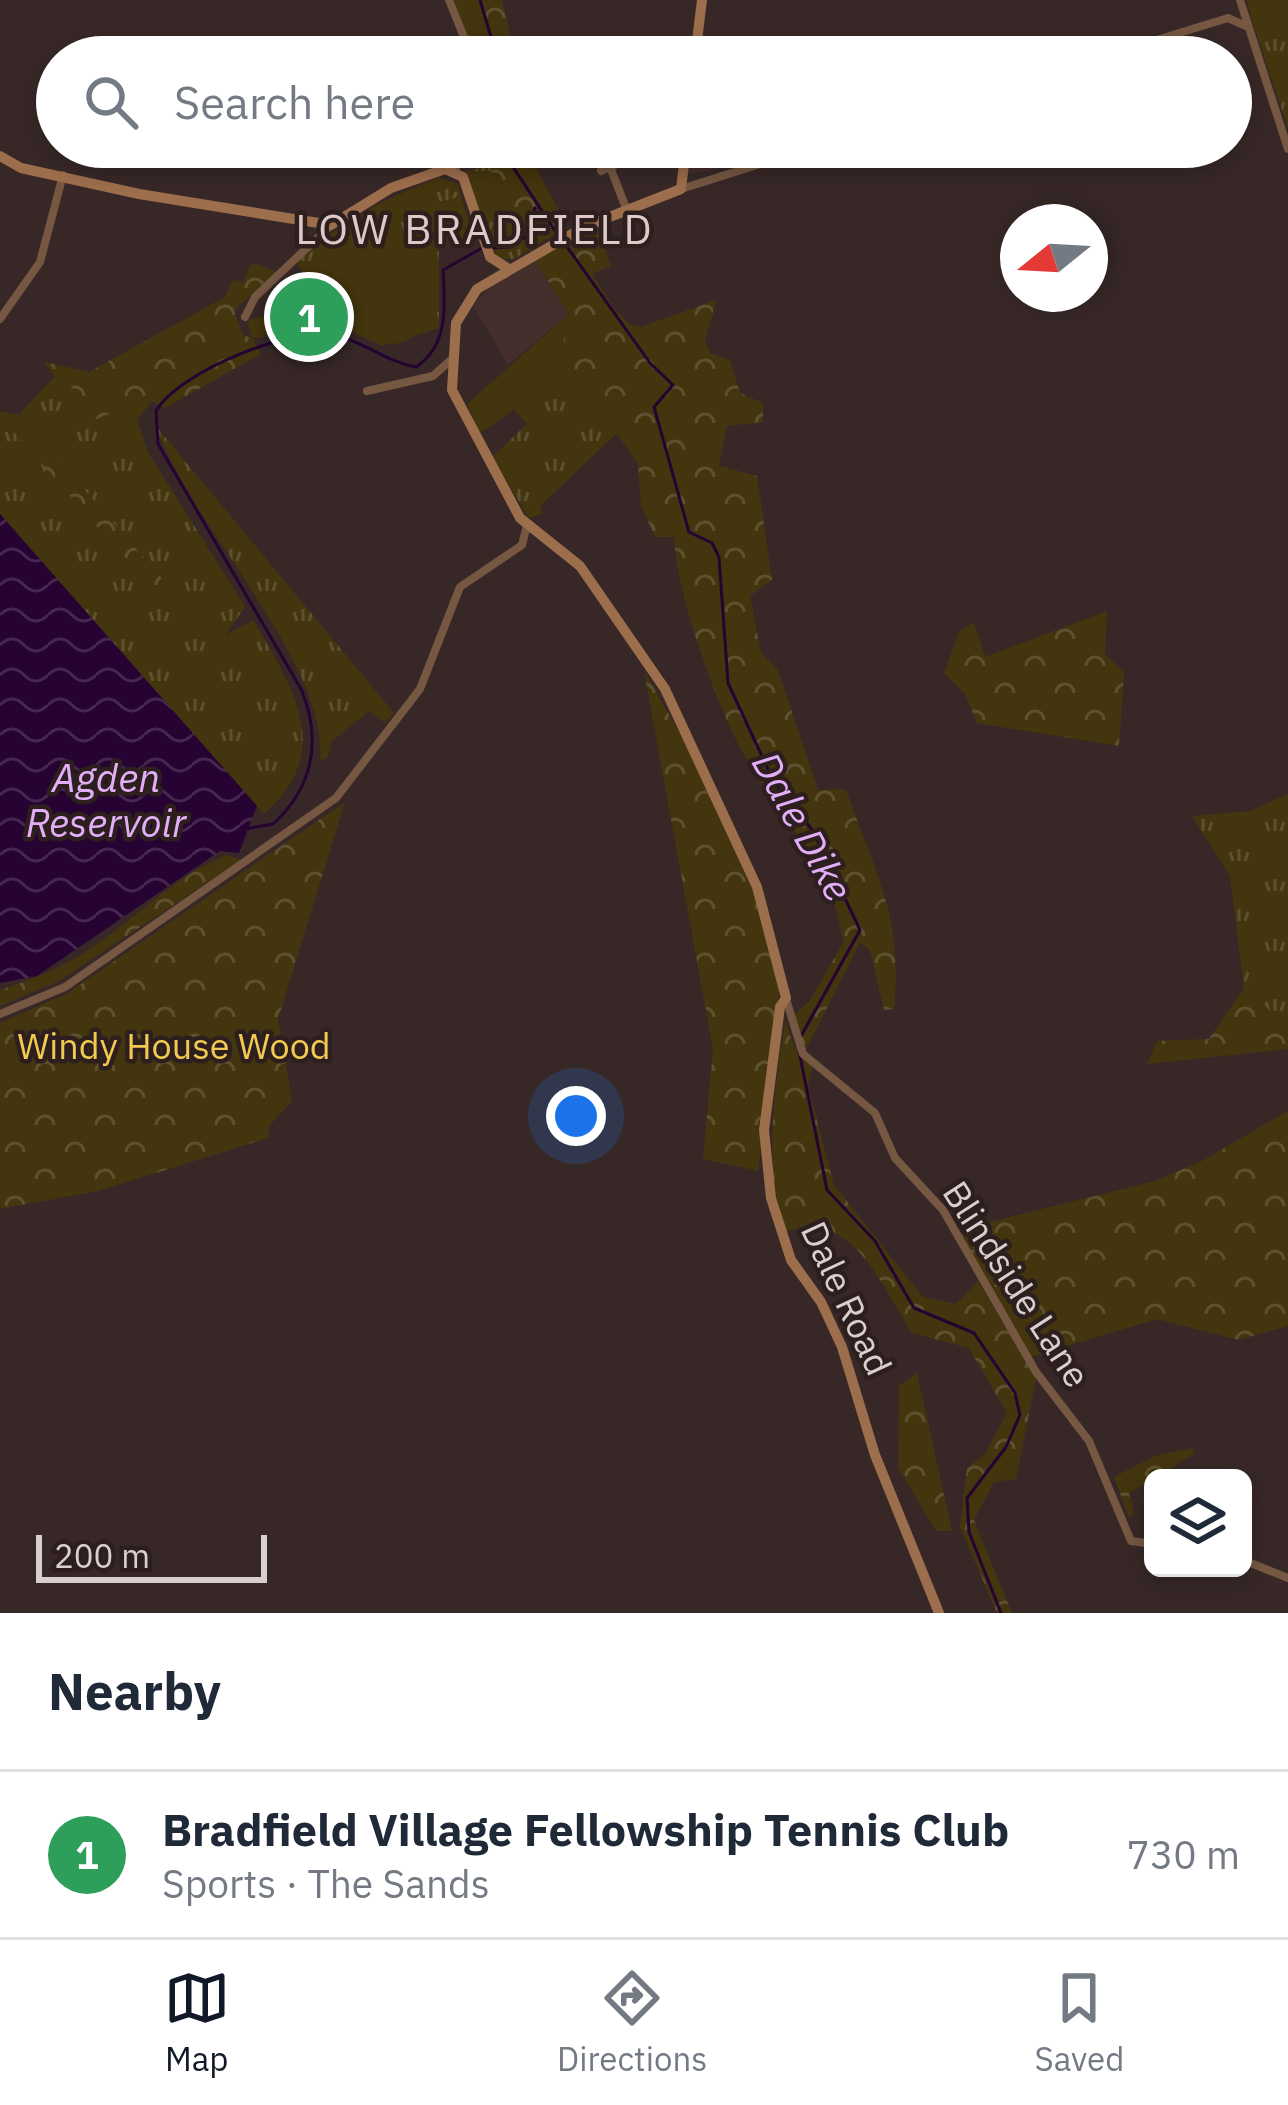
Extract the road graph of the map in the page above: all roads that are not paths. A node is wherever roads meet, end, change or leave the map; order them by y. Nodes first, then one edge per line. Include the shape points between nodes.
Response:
1 (449, 0) edge
2 (702, 0) edge
3 (1240, 0) edge
4 (1228, 18) junction
5 (1248, 27) junction
6 (464, 36) edge
7 (698, 36) edge
8 (1169, 36) edge
9 (1251, 36) edge
10 (1252, 39) edge
11 (1288, 149) edge
12 (0, 156) edge
13 (456, 168) edge
14 (607, 168) edge
15 (684, 168) edge
16 (748, 168) edge
17 (455, 171) junction
18 (63, 173) junction
19 (681, 189) junction
20 (626, 208) junction
21 (331, 224) junction
22 (489, 256) junction
23 (509, 269) junction
24 (477, 290) junction
25 (245, 316) dead end
26 (0, 319) edge
27 (452, 359) junction
28 (433, 376) junction
29 (452, 390) junction
30 (367, 391) dead end
31 (527, 525) junction
32 (546, 541) junction
33 (522, 545) junction
34 (786, 998) junction
35 (0, 1014) edge
36 (1144, 1543) edge
37 (1252, 1563) edge
38 (1288, 1578) edge
39 (939, 1613) edge

1 - 6 street
2 - 7 street
3 - 4 street
3 - 5 street
4 - 5 street
4 - 8 street
5 - 9 street
10 - 11 street
12 - 18 street
13 - 17 street
14 - 20 street
15 - 19 street
16 - 19 street
17 - 21 street via 418,175
17 - 22 street
18 - 21 street via 139,194
18 - 26 street via 40,262
19 - 20 street
20 - 23 street
21 - 25 street
22 - 23 street
22 - 24 street
23 - 24 street
24 - 27 street via 456,323
27 - 28 street
27 - 29 street
28 - 29 street
28 - 30 street
29 - 31 street
31 - 32 street
31 - 33 street
32 - 33 street
32 - 34 street via 580,566 665,689 761,898
33 - 35 street via 460,587 420,689 336,798 65,987
34 - 36 street, Blindside Lane via 803,1054 875,1113 895,1158 943,1210 1036,1372 1089,1441 1131,1541
34 - 39 street, Dale Road via 764,1130 766,1178 791,1261 842,1347
37 - 38 street

